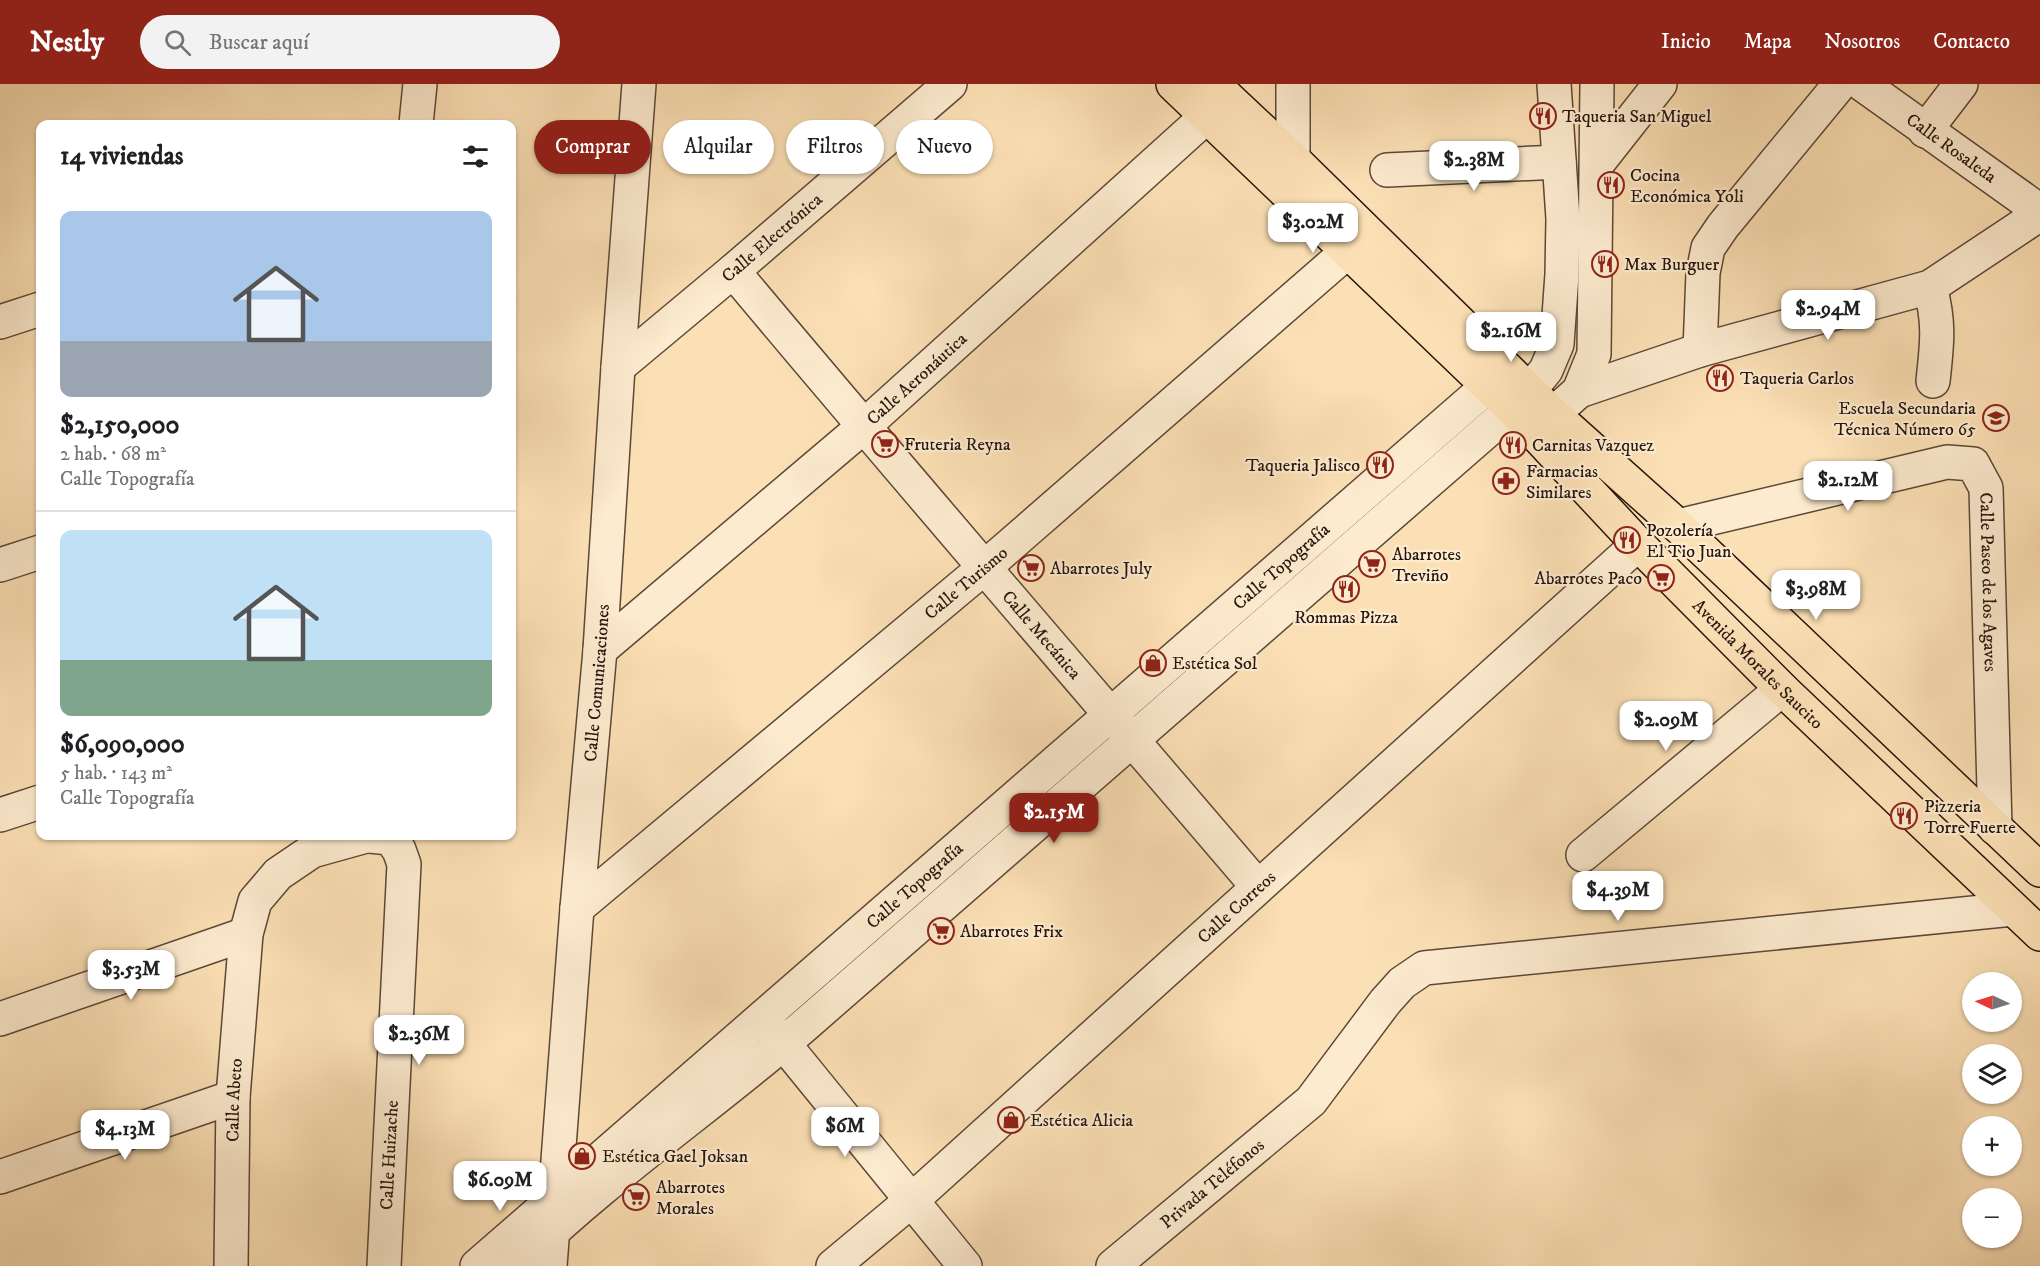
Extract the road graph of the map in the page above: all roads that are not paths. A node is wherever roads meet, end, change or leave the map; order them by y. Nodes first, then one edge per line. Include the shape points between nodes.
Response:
1 (420, 84) edge
2 (950, 84) edge
3 (1173, 84) edge
4 (1293, 84) edge
5 (1660, 84) edge
6 (1840, 84) edge
7 (1862, 84) edge
8 (1961, 84) edge
9 (644, 89) edge
10 (1554, 96) edge
11 (1598, 97) edge
12 (1216, 99) edge
13 (416, 120) edge
14 (1925, 131) junction
15 (1293, 159) junction
16 (1559, 162) junction
17 (1597, 164) junction
18 (1387, 170) dead end
19 (2040, 213) edge
20 (1348, 251) junction
21 (733, 271) junction
22 (1930, 287) junction
23 (36, 310) edge
24 (0, 322) edge
25 (1700, 350) junction
26 (618, 367) junction
27 (1933, 381) dead end
28 (1488, 386) junction
29 (1579, 391) junction
30 (1521, 400) junction
31 (1553, 414) junction
32 (863, 427) junction
33 (1678, 526) junction
34 (1638, 544) junction
35 (36, 553) edge
36 (0, 565) edge
37 (985, 567) junction
38 (600, 650) junction
39 (1782, 689) junction
40 (1110, 714) junction
41 (1133, 741) junction
42 (36, 803) edge
43 (0, 815) edge
44 (1995, 828) junction
45 (353, 840) edge
46 (392, 840) edge
47 (1583, 855) dead end
48 (2040, 870) edge
49 (1258, 887) junction
50 (577, 908) junction
51 (2013, 909) junction
52 (246, 934) junction
53 (2040, 934) edge
54 (761, 1018) junction
55 (0, 1019) edge
56 (784, 1043) junction
57 (233, 1097) junction
58 (0, 1177) edge
59 (556, 1196) junction
60 (912, 1200) junction
61 (553, 1229) junction
62 (231, 1266) edge
63 (384, 1266) edge
64 (477, 1266) edge
65 (516, 1266) edge
66 (550, 1266) edge
67 (833, 1266) edge
68 (965, 1266) edge
69 (1113, 1266) edge

1 - 13 street
2 - 21 street, Calle Electrónica
3 - 12 main road, Avenida Morales Saucito
4 - 15 street
5 - 17 street
6 - 25 street via 1708,249 1703,273
7 - 14 street, Calle Rosaleda
8 - 14 street
9 - 26 street, Calle Comunicaciones
10 - 11 street
10 - 16 street, Calle Topografía
11 - 17 street
12 - 15 main road, Avenida Morales Saucito
12 - 20 main road, Avenida Morales Saucito
12 - 32 street, Calle Aeronáutica
14 - 19 street, Calle Rosaleda
15 - 30 main road, Avenida Morales Saucito
16 - 18 street
16 - 30 street, Calle Topografía via 1563,219 1557,344 1546,370
17 - 29 street via 1594,354
19 - 22 street
20 - 28 main road, Avenida Morales Saucito
20 - 37 street, Calle Turismo
21 - 26 street, Calle Electrónica
21 - 32 street, Calle Mecánica
22 - 25 street
22 - 27 street via 1938,336
23 - 24 street
25 - 29 street
26 - 38 street, Calle Comunicaciones
28 - 30 main road, Avenida Morales Saucito
28 - 40 street, Calle Topografía
29 - 31 street
30 - 31 main road, Avenida Morales Saucito
30 - 34 main road, Avenida Morales Saucito
30 - 41 street, Calle Topografía
31 - 33 main road, Avenida Morales Saucito
32 - 37 street, Calle Mecánica
32 - 38 street, Calle Aeronáutica
33 - 44 main road, Avenida Morales Saucito
33 - 44 street, Calle Paseo de los Agaves via 1947,462 1973,464 1986,488
34 - 39 main road, Avenida Morales Saucito
34 - 49 street, Calle Correos
35 - 36 street
37 - 40 street, Calle Mecánica
37 - 50 street, Calle Turismo
38 - 50 street, Calle Comunicaciones
39 - 47 street
39 - 51 main road, Avenida Morales Saucito
40 - 41 street, Calle Mecánica
40 - 54 street, Calle Topografía
41 - 49 street, Calle Mecánica
41 - 56 street, Calle Topografía
42 - 43 street
44 - 48 main road, Avenida Morales Saucito
45 - 52 street, Calle Abeto via 312,851 278,874 255,901
46 - 63 street, Calle Huizache via 404,864
49 - 60 street, Calle Correos
50 - 59 street, Calle Comunicaciones
51 - 53 main road, Avenida Morales Saucito
51 - 69 street, Privada Teléfonos via 1424,968 1402,982 1385,1002 1311,1101
52 - 55 street
52 - 57 street, Calle Abeto
54 - 56 street
54 - 59 street, Calle Topografía
56 - 60 street
56 - 61 street, Calle Topografía
57 - 58 street
57 - 62 street, Calle Abeto
59 - 61 street, Calle Comunicaciones
59 - 64 street, Calle Topografía
60 - 67 street, Calle Correos
60 - 68 street
61 - 65 street, Calle Topografía
61 - 66 street, Calle Comunicaciones

